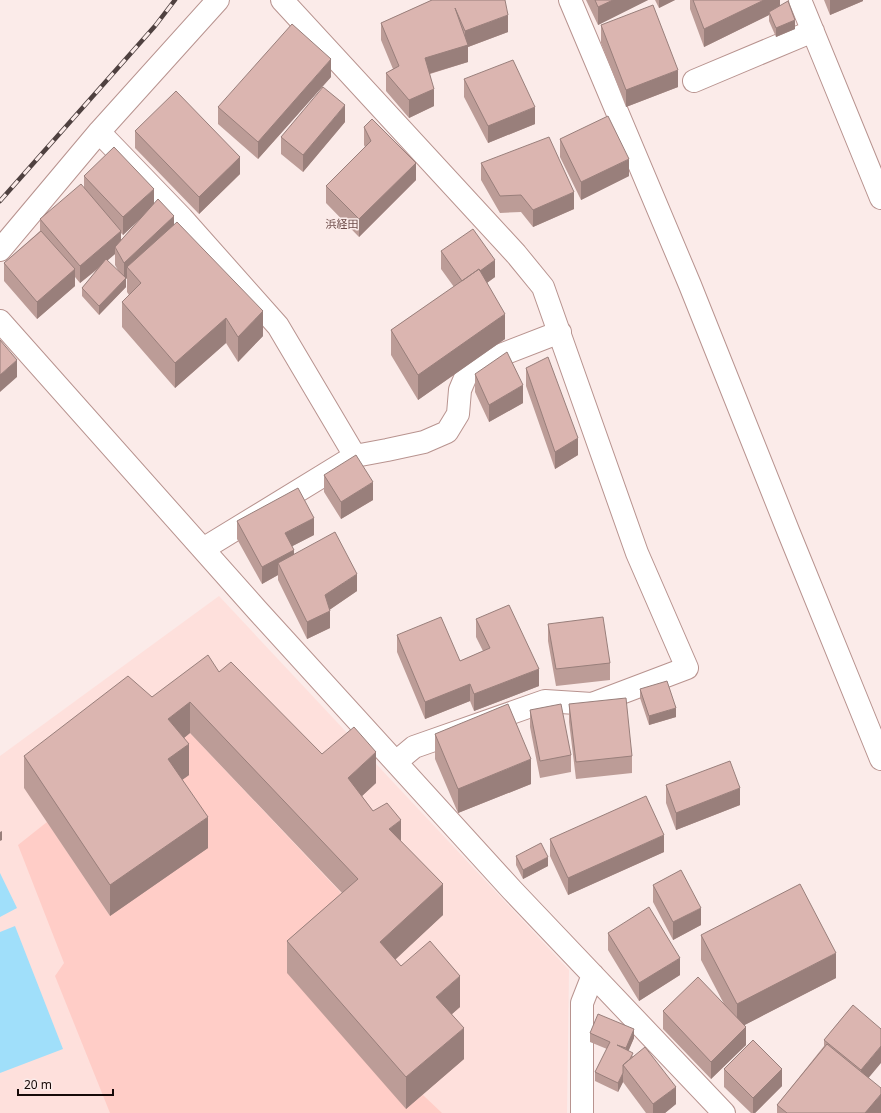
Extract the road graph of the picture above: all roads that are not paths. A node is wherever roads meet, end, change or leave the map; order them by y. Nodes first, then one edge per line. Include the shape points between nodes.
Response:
1 (218, 0) edge
2 (282, 0) edge
3 (570, 0) edge
4 (800, 0) edge
5 (813, 31) junction
6 (694, 81) dead end
7 (99, 132) junction
8 (881, 198) edge
9 (0, 250) edge
10 (0, 321) edge
11 (560, 332) junction
12 (355, 456) junction
13 (203, 549) junction
14 (881, 759) edge
15 (396, 762) junction
16 (593, 975) junction
17 (582, 1113) edge
18 (724, 1113) edge

1 - 7 street
2 - 11 street via 516,254 543,287
3 - 14 street via 690,285
4 - 5 street
5 - 6 street
5 - 8 street
7 - 9 street
7 - 12 street via 182,218 278,326
10 - 13 street
11 - 12 street via 480,363 468,371 460,390 458,414 446,432 424,442
11 - 15 street via 637,553 687,668 592,704 545,701 414,747
12 - 13 street
13 - 15 street
15 - 16 street
16 - 17 street via 582,1003
16 - 18 street

